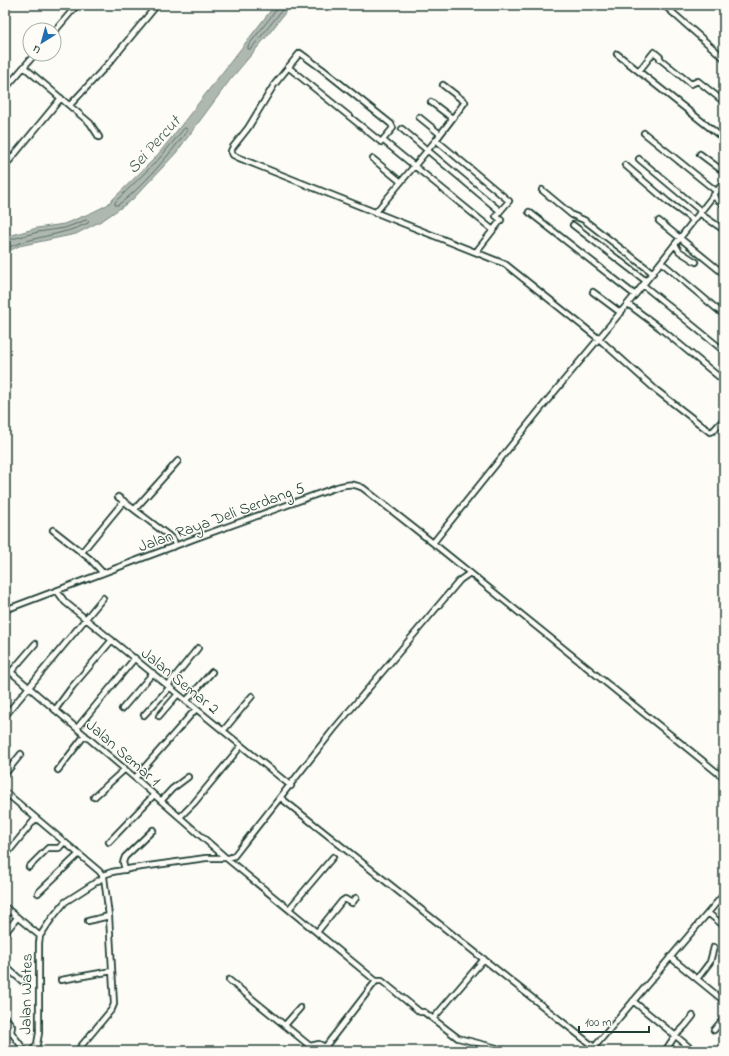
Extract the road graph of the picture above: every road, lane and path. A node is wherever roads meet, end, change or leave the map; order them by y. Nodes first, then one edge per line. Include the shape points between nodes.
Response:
1 (76, 5) edge
2 (156, 5) edge
3 (664, 5) edge
4 (62, 22) edge
5 (617, 54) dead end
6 (723, 56) edge
7 (29, 62) edge
8 (24, 67) junction
9 (288, 67) junction
10 (639, 71) junction
11 (443, 85) dead end
12 (5, 89) edge
13 (61, 98) junction
14 (431, 102) dead end
15 (724, 102) edge
16 (70, 105) junction
17 (419, 118) dead end
18 (452, 118) junction
19 (402, 129) dead end
20 (644, 133) dead end
21 (440, 134) junction
22 (99, 137) dead end
23 (436, 140) junction
24 (724, 140) edge
25 (385, 142) dead end
26 (427, 150) junction
27 (700, 154) dead end
28 (373, 159) dead end
29 (639, 159) dead end
30 (624, 164) dead end
31 (5, 166) edge
32 (414, 166) junction
33 (724, 167) edge
34 (401, 182) junction
35 (724, 182) edge
36 (542, 190) dead end
37 (716, 191) junction
38 (713, 196) junction
39 (724, 204) edge
40 (500, 211) junction
41 (529, 212) dead end
42 (700, 212) junction
43 (375, 213) junction
44 (694, 220) junction
45 (659, 221) dead end
46 (573, 225) dead end
47 (493, 230) junction
48 (724, 230) edge
49 (680, 238) junction
50 (675, 244) junction
51 (476, 252) junction
52 (661, 262) junction
53 (696, 262) dead end
54 (653, 273) junction
55 (724, 274) edge
56 (644, 283) junction
57 (594, 292) dead end
58 (635, 295) junction
59 (628, 304) junction
60 (621, 313) junction
61 (724, 315) edge
62 (599, 339) junction
63 (724, 351) edge
64 (724, 381) edge
65 (724, 419) edge
66 (178, 461) dead end
67 (118, 497) dead end
68 (124, 501) junction
69 (135, 510) junction
70 (53, 530) dead end
71 (433, 543) junction
72 (175, 546) junction
73 (82, 552) junction
74 (103, 573) junction
75 (470, 573) junction
76 (57, 591) junction
77 (103, 598) dead end
78 (5, 610) edge
79 (86, 619) junction
80 (112, 640) junction
81 (35, 644) dead end
82 (198, 648) dead end
83 (135, 658) junction
84 (5, 667) edge
85 (11, 672) junction
86 (212, 672) dead end
87 (153, 673) junction
88 (169, 686) junction
89 (30, 688) junction
90 (178, 694) junction
91 (252, 696) dead end
92 (186, 701) junction
93 (122, 709) dead end
94 (55, 710) junction
95 (196, 710) junction
96 (5, 716) edge
97 (144, 716) dead end
98 (159, 716) dead end
99 (77, 728) junction
100 (223, 731) junction
101 (84, 735) junction
102 (241, 746) junction
103 (21, 754) dead end
104 (125, 769) junction
105 (58, 770) dead end
106 (5, 774) edge
107 (188, 777) dead end
108 (135, 778) junction
109 (724, 778) edge
110 (291, 786) junction
111 (5, 792) edge
112 (154, 795) junction
113 (94, 797) dead end
114 (281, 798) junction
115 (161, 802) junction
116 (180, 817) junction
117 (36, 818) junction
118 (154, 830) dead end
119 (64, 842) junction
120 (109, 842) dead end
121 (79, 854) junction
122 (222, 854) junction
123 (5, 856) edge
124 (333, 857) dead end
125 (30, 867) dead end
126 (125, 870) junction
127 (103, 876) junction
128 (38, 893) dead end
129 (724, 894) edge
130 (356, 898) dead end
131 (5, 907) edge
132 (289, 909) junction
133 (708, 913) junction
134 (109, 916) junction
135 (17, 918) junction
136 (88, 921) dead end
137 (724, 926) edge
138 (317, 932) junction
139 (5, 933) edge
140 (40, 936) junction
141 (714, 947) dead end
142 (670, 957) junction
143 (484, 959) junction
144 (5, 966) edge
145 (112, 971) junction
146 (697, 979) junction
147 (61, 980) dead end
148 (229, 980) dead end
149 (376, 980) junction
150 (22, 981) dead end
151 (633, 1001) junction
152 (724, 1001) edge
153 (300, 1008) dead end
154 (693, 1016) dead end
155 (5, 1017) edge
156 (724, 1018) edge
157 (433, 1019) junction
158 (286, 1025) junction
159 (714, 1030) dead end
160 (8, 1032) edge
161 (675, 1036) junction
162 (685, 1044) junction
163 (310, 1049) edge
164 (594, 1049) edge
165 (324, 1050) edge
166 (25, 1051) edge
167 (32, 1051) edge
168 (78, 1051) edge
169 (500, 1051) edge
170 (665, 1051) edge
171 (679, 1051) edge
172 (694, 1051) edge

1 - 4 street
2 - 16 street via 110,62
3 - 6 street
5 - 10 street
7 - 8 street
8 - 12 street
8 - 13 street
9 - 9 street via 381,142 393,128 302,53
9 - 43 street via 233,147 233,155
10 - 15 street via 654,52 691,84 698,81
10 - 24 street
11 - 18 street via 465,102
13 - 16 street
13 - 31 street
14 - 18 street
16 - 22 street via 90,123
17 - 21 street
18 - 21 street
19 - 26 street
20 - 37 street
21 - 23 street
23 - 26 street
23 - 40 street via 509,201
25 - 32 street
26 - 32 street
26 - 40 street
27 - 33 street via 720,169
28 - 34 street
29 - 42 street
30 - 44 street via 668,202
32 - 34 street
32 - 47 street
34 - 43 street
35 - 37 street
36 - 54 street via 572,215 584,220
37 - 38 street
38 - 39 street
38 - 42 street
40 - 47 street via 496,216 501,220
41 - 58 street
42 - 44 street
42 - 48 street
43 - 51 street
44 - 49 street
45 - 49 street
46 - 56 street
47 - 51 street
49 - 50 street
49 - 55 street
50 - 52 street
50 - 53 street via 679,251
51 - 62 street via 508,266
52 - 54 street
52 - 61 street
54 - 56 street
56 - 58 street
56 - 63 street
57 - 60 street
58 - 59 street
59 - 60 street
59 - 64 street
60 - 62 street
62 - 65 street via 656,390 710,432
62 - 71 street
66 - 69 street
67 - 68 street
68 - 69 street
68 - 73 street
69 - 72 street via 171,538
70 - 73 street
71 - 72 street, Jalan Raya Deli Serdang 5 via 363,488 350,484
71 - 75 street, Jalan Raya Deli Serdang 5
72 - 74 street, Jalan Raya Deli Serdang 5
73 - 74 street
74 - 76 street, Jalan Raya Deli Serdang 5
75 - 109 street, Jalan Raya Deli Serdang 5
75 - 110 street via 460,580 334,729
76 - 78 street, Jalan Raya Deli Serdang 5
76 - 79 street, Jalan Semar 2
77 - 79 street
79 - 80 street, Jalan Semar 2
79 - 89 street
80 - 83 street, Jalan Semar 2
80 - 94 street
81 - 85 street
82 - 88 street
83 - 87 street, Jalan Semar 2
83 - 99 street
84 - 85 street, Jalan Semar 1
85 - 89 street, Jalan Semar 1
86 - 92 street
87 - 88 street, Jalan Semar 2
87 - 93 street
88 - 90 street, Jalan Semar 2
88 - 97 street
89 - 94 street, Jalan Semar 1
89 - 96 street
90 - 92 street, Jalan Semar 2
90 - 98 street
91 - 100 street
92 - 95 street, Jalan Semar 2
94 - 99 street, Jalan Semar 1
95 - 100 street, Jalan Semar 2
95 - 108 street
99 - 101 street, Jalan Semar 1
100 - 102 street, Jalan Semar 2
101 - 104 street, Jalan Semar 1
101 - 105 street
102 - 110 street, Jalan Semar 2
102 - 116 street
103 - 106 street
104 - 108 street, Jalan Semar 1
104 - 113 street
107 - 115 street via 172,789
108 - 112 street, Jalan Semar 1
110 - 114 street
111 - 117 street
112 - 115 street, Jalan Semar 1
112 - 120 street
114 - 122 street via 234,856 229,858
114 - 143 street
115 - 116 street, Jalan Semar 1
116 - 122 street, Jalan Semar 1
117 - 119 street
117 - 123 street
118 - 126 street via 125,857
119 - 121 street
119 - 125 street via 59,848 48,848
121 - 127 street
121 - 128 street
122 - 126 street
122 - 132 street, Jalan Semar 1
124 - 132 street
126 - 127 street
127 - 134 street
127 - 140 street via 65,902
129 - 133 street
130 - 138 street via 350,903 343,900
131 - 135 street
132 - 138 street, Jalan Semar 1
133 - 137 street
133 - 142 street
134 - 136 street
134 - 145 street
135 - 139 street
135 - 140 street
138 - 149 street, Jalan Semar 1
140 - 167 street, Jalan Wates via 39,1033 37,1044
141 - 146 street via 710,962
142 - 146 street
142 - 151 street
143 - 157 street
143 - 164 street
144 - 150 street
145 - 147 street
145 - 168 street via 113,1006
146 - 152 street
148 - 158 street
149 - 157 street, Jalan Semar 1 via 382,981 420,1012
149 - 165 street
151 - 161 street
151 - 164 street
153 - 158 street
154 - 161 street
155 - 160 street via 12,1026
156 - 159 street
157 - 169 street, Jalan Semar 1 via 458,1038
158 - 163 street
160 - 166 street
161 - 162 street
161 - 170 street
162 - 171 street
162 - 172 street
163 - 165 street via 319,1044

